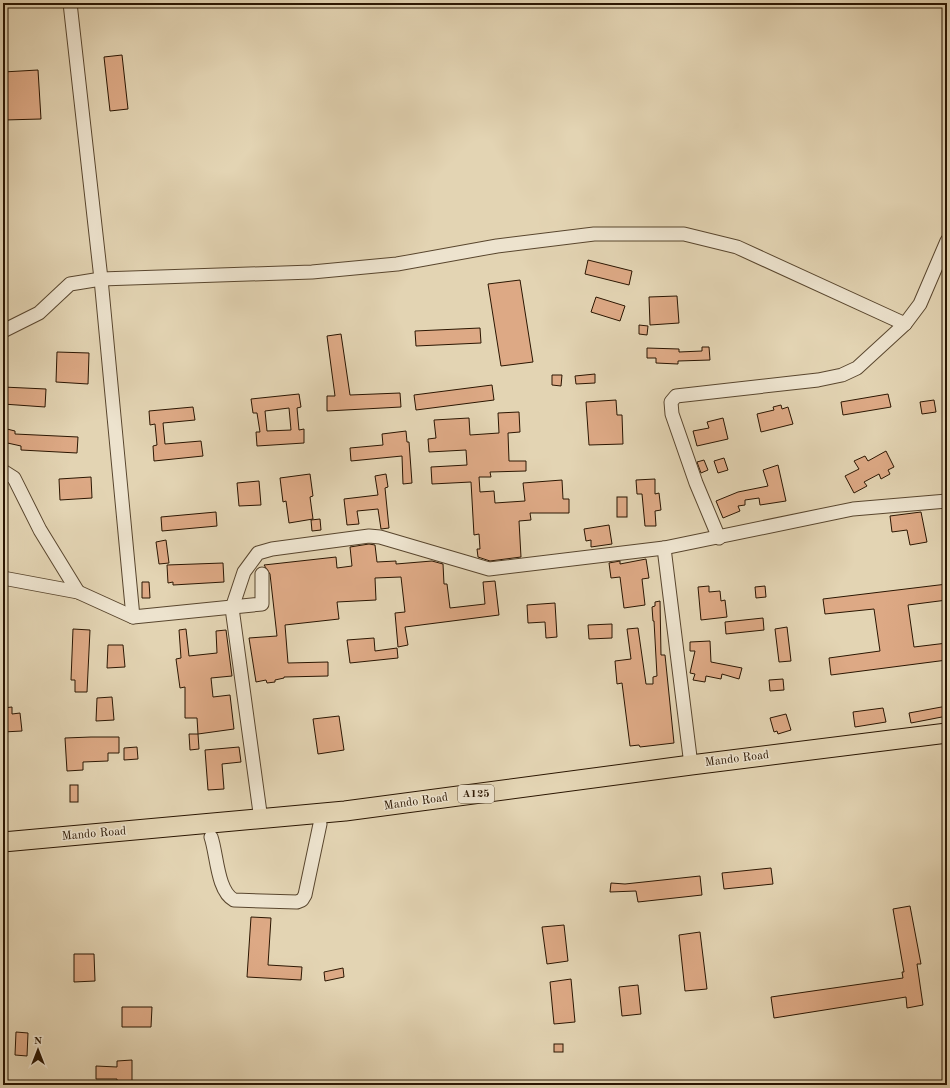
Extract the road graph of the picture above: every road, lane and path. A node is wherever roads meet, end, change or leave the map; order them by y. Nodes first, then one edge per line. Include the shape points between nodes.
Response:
1 (70, 3) edge
2 (947, 241) edge
3 (101, 280) junction
4 (906, 324) junction
5 (3, 332) edge
6 (3, 471) edge
7 (947, 501) edge
8 (719, 538) junction
9 (664, 548) junction
10 (262, 574) dead end
11 (3, 578) edge
12 (78, 592) junction
13 (232, 608) junction
14 (133, 617) junction
15 (947, 733) edge
16 (947, 746) edge
17 (692, 765) junction
18 (261, 820) junction
19 (320, 824) junction
20 (211, 837) junction
21 (3, 842) edge
22 (3, 854) edge

1 - 3 street
2 - 4 street via 920,304
3 - 4 street via 312,272 396,264 497,246 594,234 684,234 737,247
3 - 5 street via 70,284 39,313
3 - 14 street
4 - 8 street via 856,368 842,375 676,396 671,402 672,414 696,484
6 - 12 street via 14,478 40,530
7 - 8 street via 853,509
8 - 9 street
9 - 13 street via 489,569 380,537 369,536 272,549 258,553 244,572
9 - 17 street
10 - 13 street via 262,604
11 - 12 street
12 - 14 street
13 - 14 street
13 - 18 street
15 - 17 highway, Mando Road / A125
16 - 19 highway, Mando Road / A125
17 - 18 highway, Mando Road / A125 via 345,812
18 - 21 highway, Mando Road / A125
19 - 20 highway, Mando Road / A125
19 - 20 street via 305,896 297,902 234,900 227,896 220,878
20 - 22 highway, Mando Road / A125

